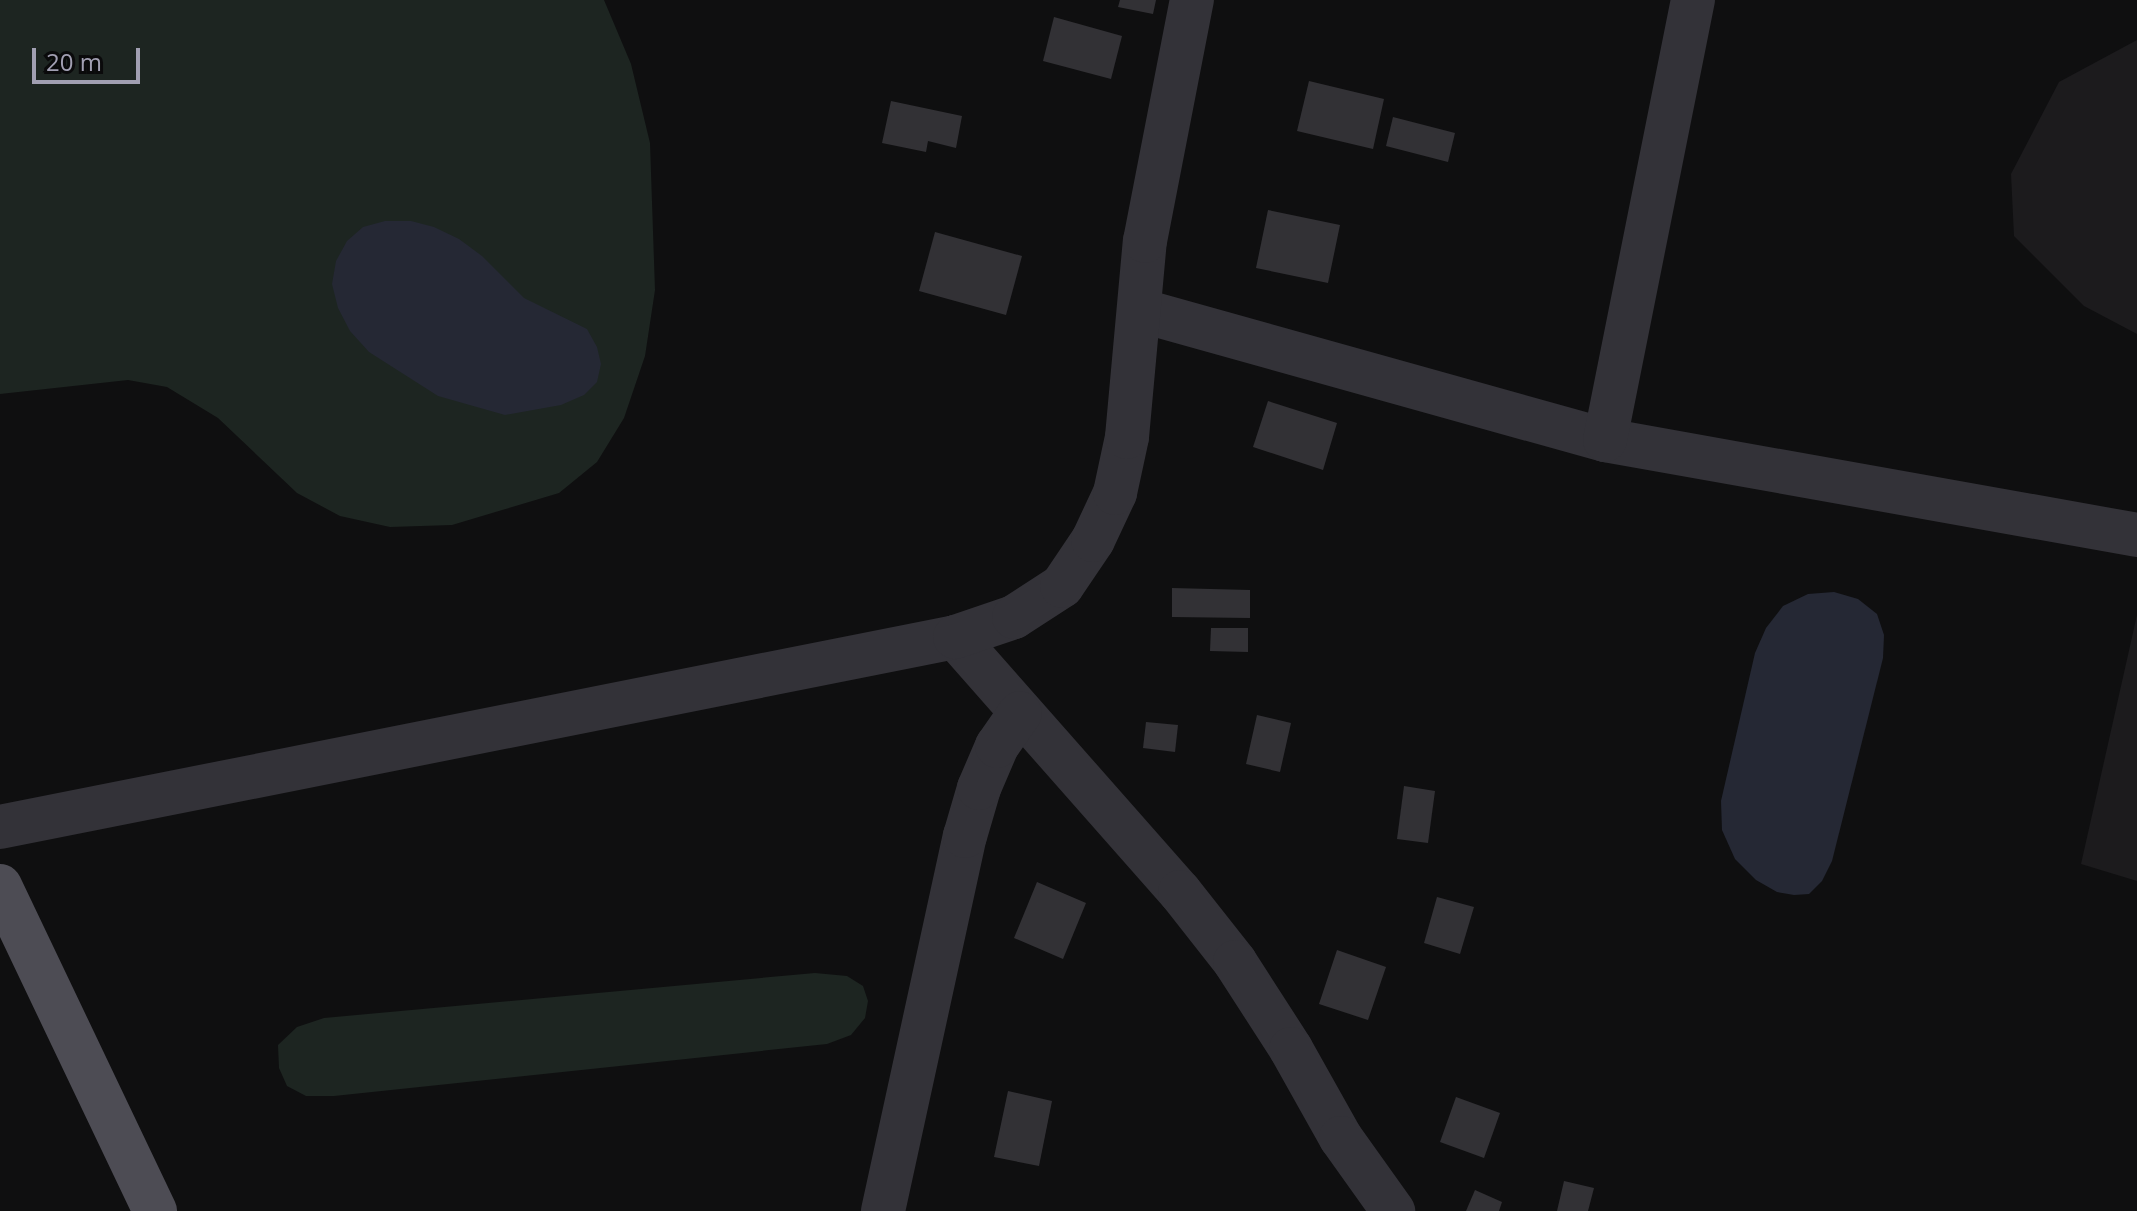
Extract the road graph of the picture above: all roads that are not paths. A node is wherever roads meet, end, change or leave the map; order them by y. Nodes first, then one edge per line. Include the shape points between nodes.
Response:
1 (1192, 0) edge
2 (1693, 0) edge
3 (1139, 310) junction
4 (1605, 440) junction
5 (2137, 535) edge
6 (955, 637) junction
7 (1020, 713) junction
8 (0, 827) edge
9 (0, 886) edge
10 (155, 1211) edge
11 (883, 1211) edge
12 (1393, 1211) edge

1 - 3 street via 1158,161
2 - 4 street
3 - 4 street
3 - 6 street via 1127,437 1115,493 1093,540 1062,586 1014,617
4 - 5 street
6 - 7 street
6 - 8 street
7 - 11 street via 997,746 968,824
7 - 12 street via 1180,892 1235,962 1341,1138
9 - 10 main road

